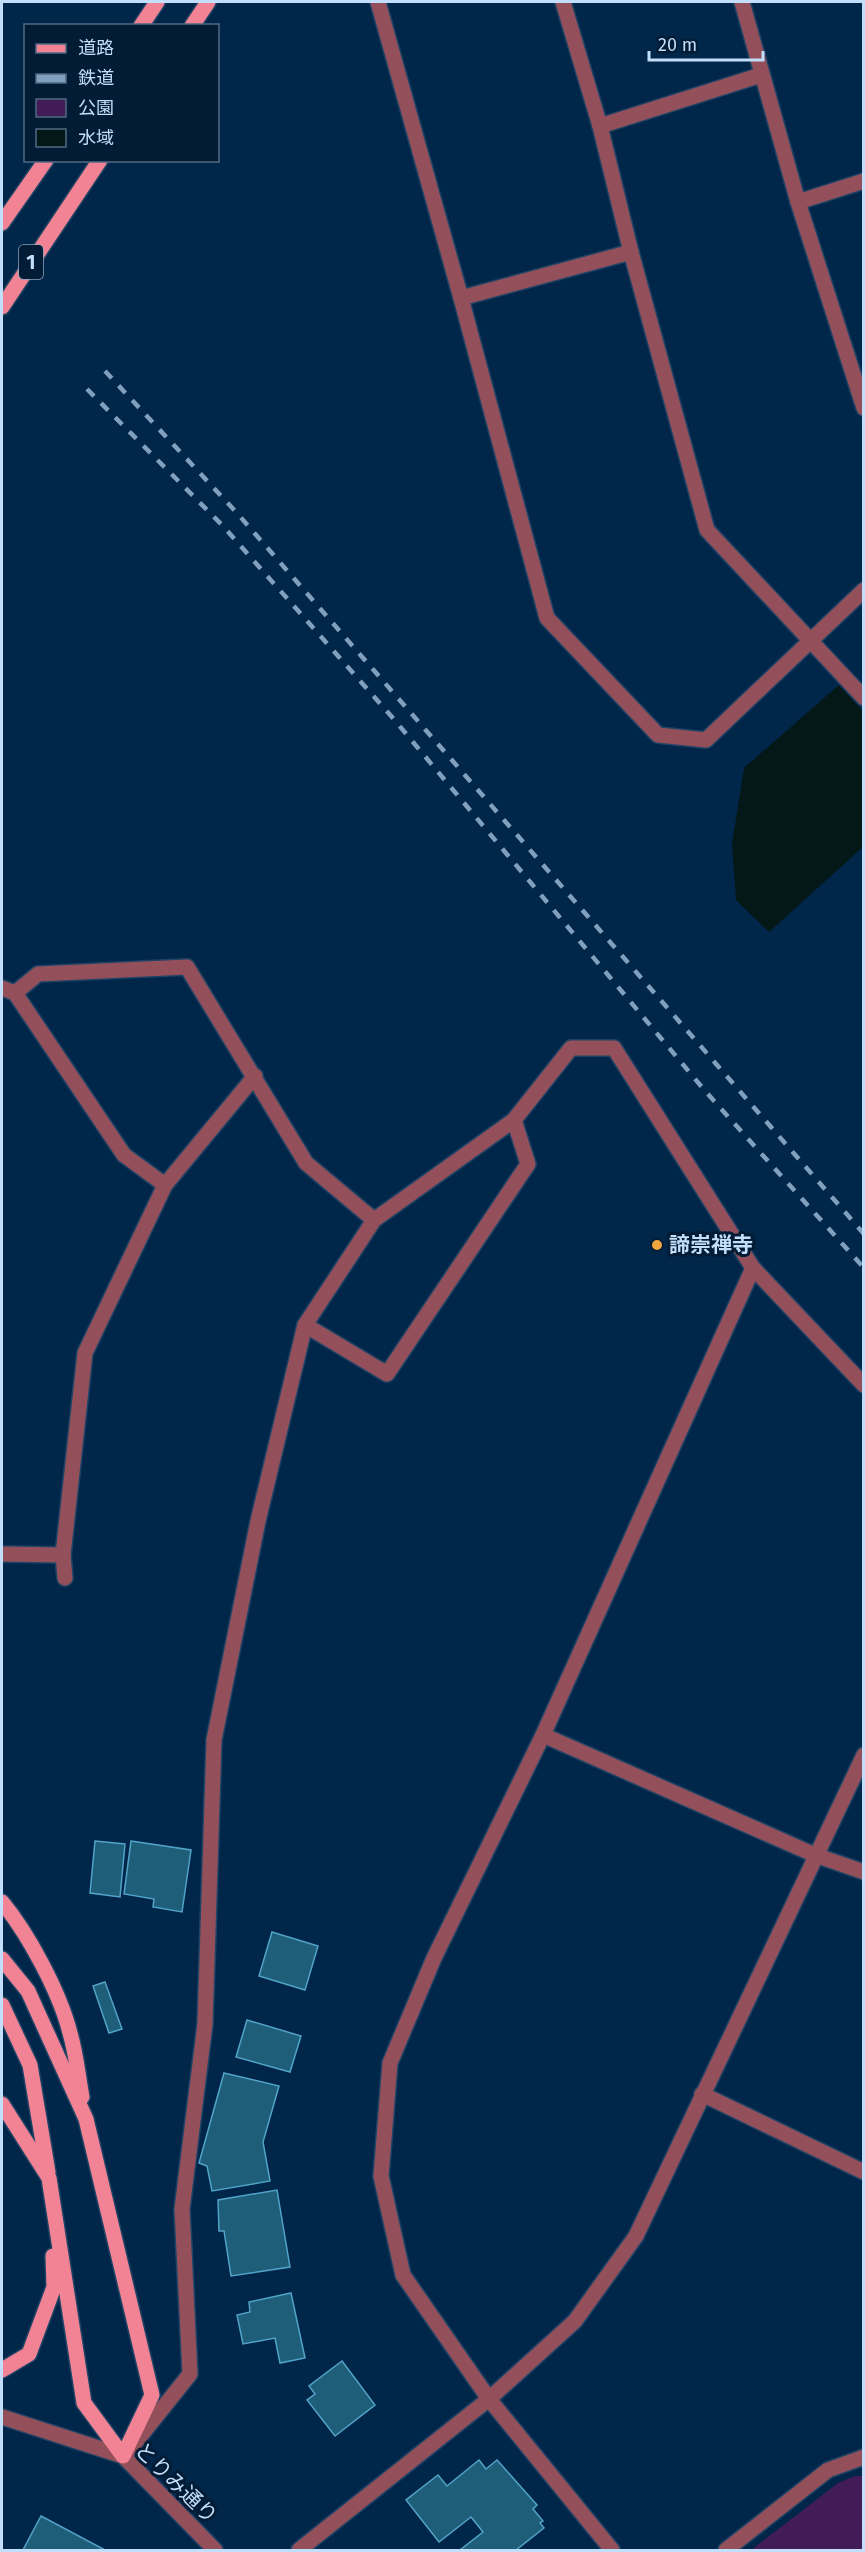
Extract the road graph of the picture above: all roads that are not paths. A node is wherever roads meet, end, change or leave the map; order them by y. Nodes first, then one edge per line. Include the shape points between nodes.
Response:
1 (158, 2) edge
2 (208, 2) edge
3 (378, 2) edge
4 (563, 2) edge
5 (742, 2) edge
6 (142, 24) edge
7 (193, 24) edge
8 (761, 75) junction
9 (600, 126) junction
10 (45, 162) edge
11 (99, 162) edge
12 (864, 181) edge
13 (798, 202) junction
14 (2, 223) edge
15 (631, 252) junction
16 (461, 298) junction
17 (2, 307) edge
18 (864, 408) edge
19 (864, 590) edge
20 (810, 640) junction
21 (864, 698) edge
22 (8, 990) edge
23 (255, 1076) junction
24 (514, 1120) junction
25 (165, 1185) junction
26 (374, 1220) junction
27 (753, 1268) junction
28 (305, 1325) junction
29 (864, 1385) edge
30 (2, 1554) edge
31 (63, 1555) junction
32 (65, 1578) dead end
33 (543, 1735) junction
34 (864, 1755) edge
35 (815, 1855) junction
36 (864, 1872) edge
37 (2, 1902) edge
38 (2, 1959) edge
39 (2, 2005) edge
40 (702, 2094) junction
41 (2, 2104) edge
42 (86, 2119) junction
43 (864, 2172) edge
44 (50, 2178) junction
45 (2, 2370) edge
46 (489, 2399) junction
47 (2, 2417) edge
48 (123, 2456) junction
49 (864, 2457) edge
50 (215, 2550) edge
51 (298, 2550) edge
52 (612, 2550) edge
53 (726, 2550) edge

1 - 6 main road
2 - 7 main road
3 - 16 street
4 - 9 street
5 - 8 street
8 - 9 street
8 - 13 street
9 - 15 street
10 - 14 main road, 1
11 - 17 main road, 1
12 - 13 street
13 - 18 street
15 - 16 street
15 - 20 street via 707,530
16 - 20 street via 547,618 658,735 706,740
19 - 20 street
20 - 21 street
22 - 23 street via 38,974 187,967
22 - 25 street via 124,1155
23 - 25 street
23 - 26 street via 306,1163
24 - 26 street
24 - 27 street via 571,1048 614,1048
24 - 28 street via 528,1164 387,1374
25 - 31 street via 85,1353
26 - 28 street
27 - 29 street
27 - 33 street
28 - 48 street via 258,1521 214,1740 205,2024 182,2209 190,2374
30 - 31 street
31 - 32 street
33 - 35 street
33 - 46 street via 434,1958 390,2063 381,2176 403,2275
34 - 35 street
35 - 36 street
35 - 40 street
37 - 42 main road via 45,1972 70,2031
38 - 42 main road via 28,1991
39 - 44 main road via 30,2065
40 - 43 street
40 - 46 street via 636,2236 575,2321
41 - 44 main road
42 - 48 main road via 152,2395
44 - 45 main road via 54,2287 29,2354
44 - 48 main road via 84,2403
46 - 51 street
46 - 52 street
47 - 48 street, とりみ通り
48 - 50 street, とりみ通り
49 - 53 street via 828,2470

